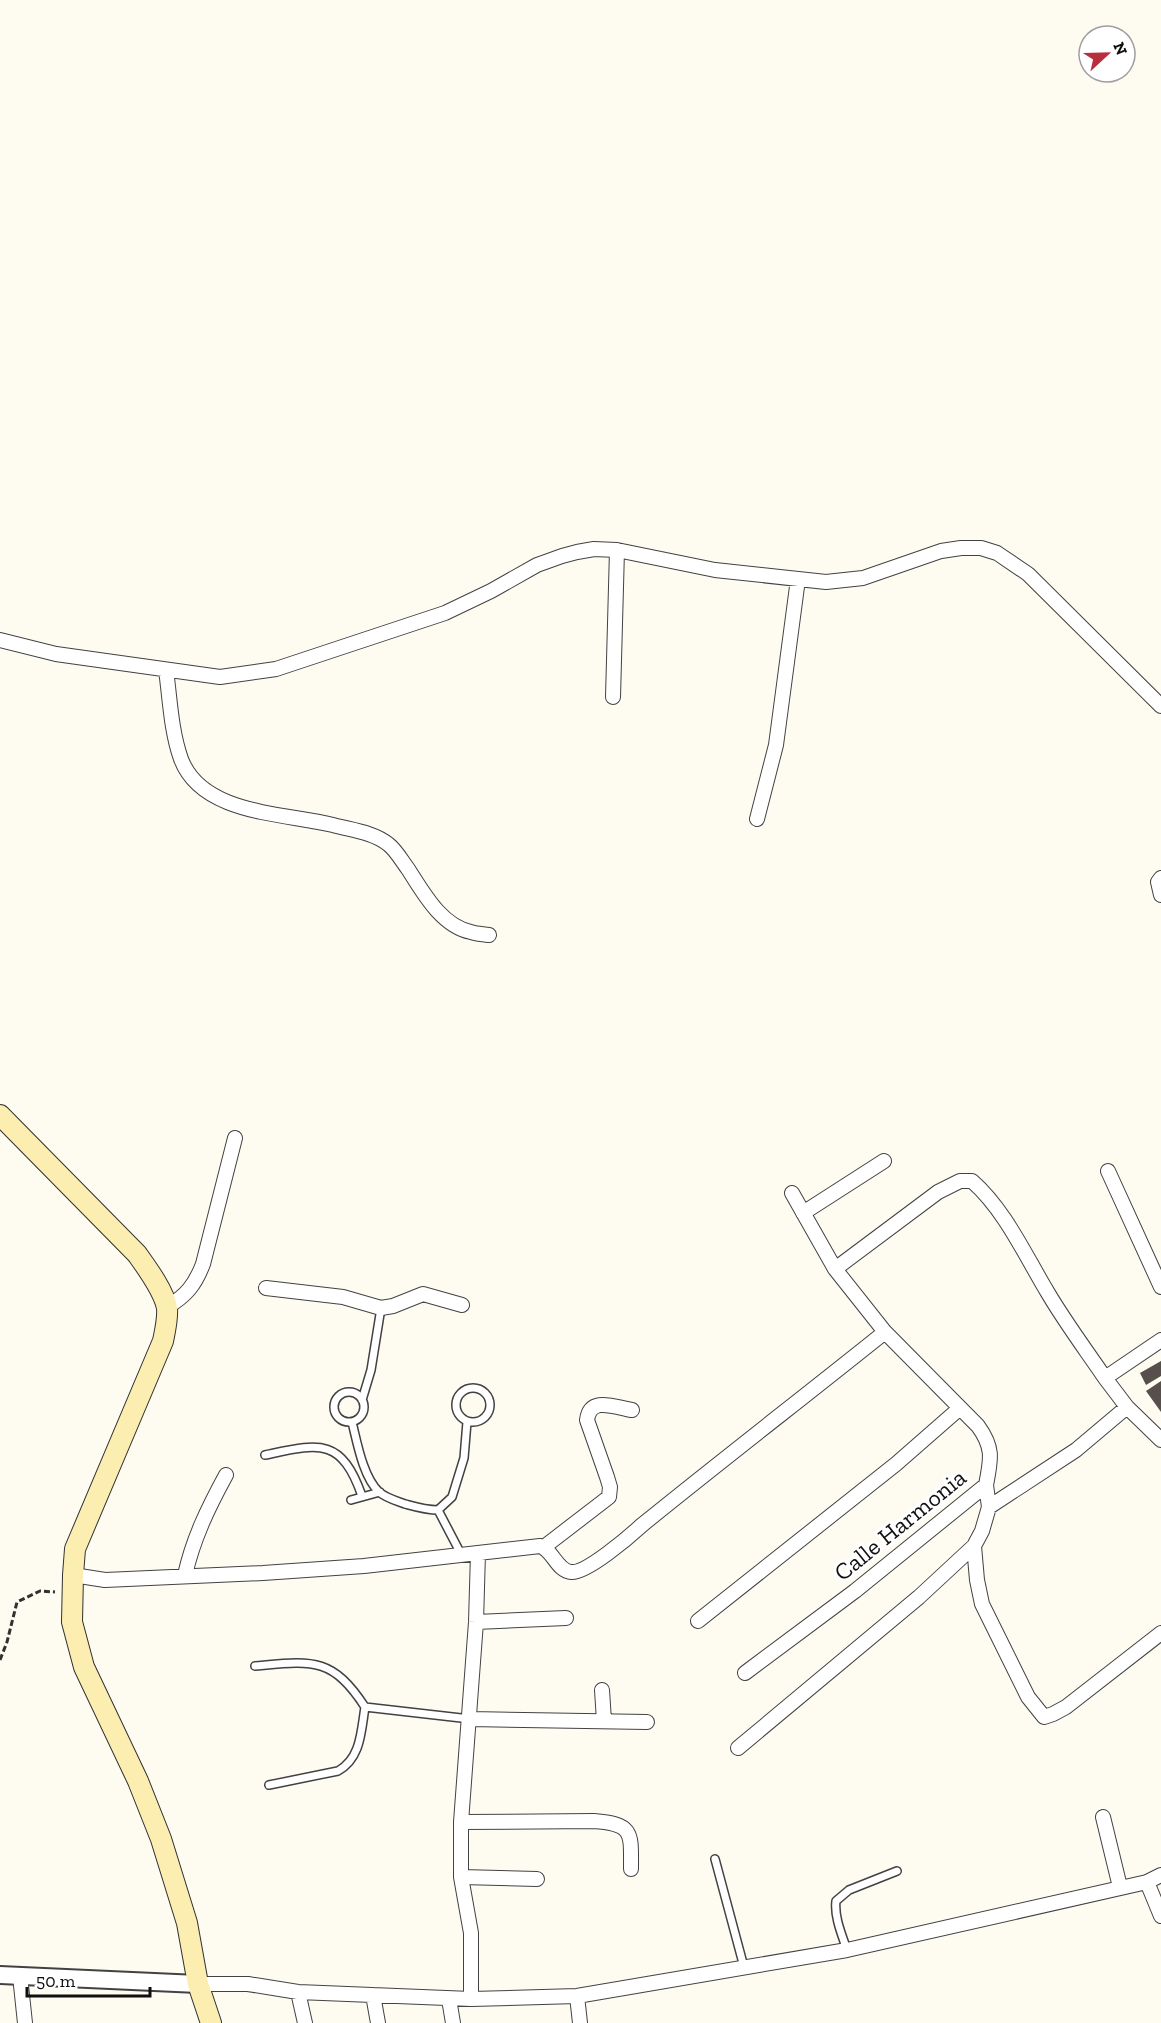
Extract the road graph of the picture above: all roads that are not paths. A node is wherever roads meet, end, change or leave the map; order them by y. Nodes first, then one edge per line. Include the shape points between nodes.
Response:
1 (617, 550) junction
2 (798, 579) junction
3 (0, 640) edge
4 (165, 670) junction
5 (613, 697) dead end
6 (1161, 706) edge
7 (757, 819) dead end
8 (1161, 878) edge
9 (1161, 894) edge
10 (489, 935) dead end
11 (0, 1115) edge
12 (235, 1138) dead end
13 (884, 1161) dead end
14 (1108, 1171) dead end
15 (792, 1193) dead end
16 (803, 1213) junction
17 (835, 1269) junction
18 (1161, 1287) edge
19 (266, 1288) dead end
20 (462, 1305) dead end
21 (166, 1307) junction
22 (381, 1308) junction
23 (885, 1332) junction
24 (1161, 1340) edge
25 (1104, 1378) junction
26 (362, 1400) junction
27 (1127, 1407) junction
28 (960, 1408) junction
29 (632, 1410) dead end
30 (352, 1422) junction
31 (466, 1422) junction
32 (1161, 1440) edge
33 (265, 1455) dead end
34 (226, 1475) dead end
35 (986, 1485) junction
36 (380, 1492) junction
37 (362, 1496) junction
38 (351, 1500) dead end
39 (989, 1507) junction
40 (438, 1510) junction
41 (974, 1546) junction
42 (544, 1547) junction
43 (478, 1553) junction
44 (461, 1554) junction
45 (185, 1575) junction
46 (72, 1584) junction
47 (566, 1618) dead end
48 (698, 1621) dead end
49 (476, 1622) junction
50 (1161, 1634) edge
51 (255, 1666) dead end
52 (745, 1673) dead end
53 (602, 1690) dead end
54 (365, 1707) junction
55 (470, 1719) junction
56 (604, 1721) junction
57 (647, 1722) dead end
58 (738, 1748) dead end
59 (269, 1785) dead end
60 (1103, 1817) dead end
61 (461, 1822) junction
62 (715, 1859) dead end
63 (631, 1869) dead end
64 (897, 1871) dead end
65 (1161, 1875) edge
66 (461, 1877) junction
67 (537, 1879) dead end
68 (1147, 1882) junction
69 (1120, 1887) junction
70 (1161, 1916) edge
71 (847, 1950) junction
72 (744, 1967) junction
73 (0, 1975) edge
74 (20, 1976) junction
75 (198, 1984) junction
76 (298, 1992) junction
77 (373, 1995) junction
78 (577, 1996) junction
79 (449, 1999) junction
80 (471, 2000) junction
81 (24, 2023) edge
82 (211, 2023) edge
83 (304, 2023) edge
84 (378, 2023) edge
85 (453, 2023) edge
86 (580, 2023) edge

1 - 2 street via 715,570
1 - 4 street via 594,549 562,556 445,613 276,669 220,677
1 - 5 street
2 - 6 street via 826,582 863,578 961,548 997,553 1028,574
2 - 7 street via 776,745
3 - 4 street via 56,654
4 - 10 street via 182,762 206,791 231,804 313,820 379,839 390,845 430,902 449,921 470,932
8 - 9 street
11 - 21 main road via 137,1254
12 - 21 street via 200,1272 188,1292
13 - 16 street
14 - 18 street
15 - 16 street
16 - 17 street
17 - 23 street
17 - 25 street via 938,1192 960,1181 972,1181 1001,1214
19 - 22 street via 343,1298
20 - 22 street via 423,1294
21 - 46 main road via 163,1341 75,1549
22 - 26 lane
23 - 28 street
23 - 42 street via 599,1559 571,1572
24 - 25 street
25 - 27 street
26 - 30 lane via 362,1414
26 - 30 lane via 350,1392 337,1397 334,1411 344,1421
27 - 32 street
27 - 39 street, Calle Harmonia via 1076,1450
28 - 35 street via 988,1440 991,1453
28 - 48 street via 896,1464
29 - 42 street via 599,1405 588,1411 587,1420 610,1486 609,1497
30 - 36 lane via 370,1479
31 - 31 lane via 476,1423 489,1412 487,1394 479,1389 462,1391 456,1399 455,1408
31 - 40 lane via 464,1458 452,1497
33 - 37 lane via 309,1446 328,1449 344,1460
34 - 45 street via 201,1523
35 - 39 street, Calle Harmonia
35 - 52 street, Calle Harmonia via 855,1591
36 - 37 lane
36 - 40 lane via 420,1508
37 - 38 lane
39 - 41 street
40 - 44 lane
41 - 50 street via 982,1604 1028,1697 1044,1717 1066,1707
41 - 58 street
42 - 43 street
43 - 44 street
43 - 49 street
44 - 45 street via 364,1566
45 - 46 street
46 - 75 main road via 72,1622 84,1667 161,1839 187,1923
47 - 49 street
49 - 55 street
51 - 54 lane via 325,1666 345,1680
53 - 56 street
54 - 55 lane
54 - 59 lane via 358,1748 345,1767 338,1772
55 - 56 street
55 - 61 street
56 - 57 street
60 - 69 street
61 - 63 street via 613,1823 623,1827 631,1840
61 - 66 street
62 - 72 lane
64 - 71 lane via 849,1890 836,1901
65 - 68 street
66 - 67 street
66 - 80 street via 471,1933
68 - 69 street
68 - 70 street
69 - 71 street
71 - 72 street
72 - 78 street
73 - 74 street
74 - 75 street
74 - 81 street
75 - 76 street via 248,1984
75 - 82 main road
76 - 77 street
76 - 83 street
77 - 79 street
77 - 84 street
78 - 80 street
78 - 86 street
79 - 80 street
79 - 85 street

